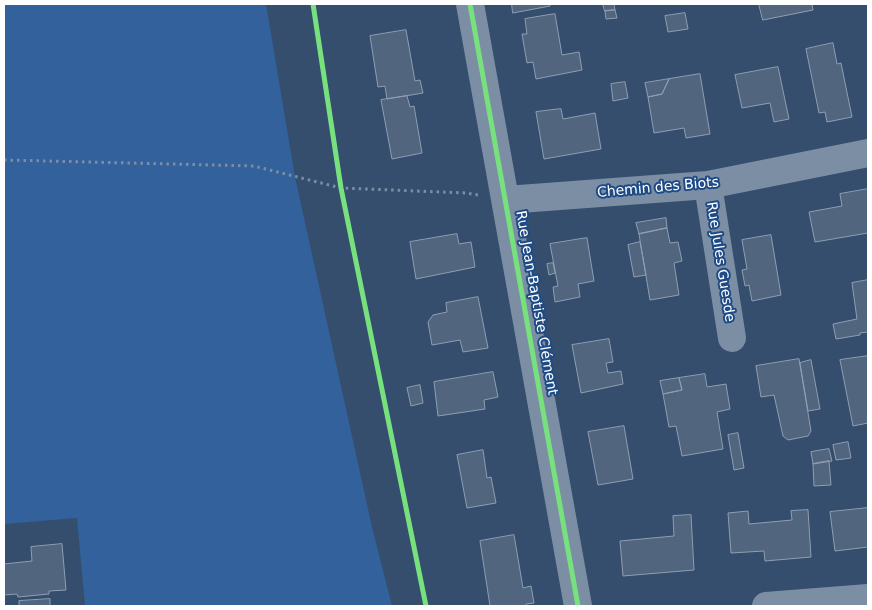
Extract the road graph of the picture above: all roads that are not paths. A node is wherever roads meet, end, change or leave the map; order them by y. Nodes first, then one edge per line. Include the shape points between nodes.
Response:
1 (470, 4) edge
2 (868, 153) edge
3 (708, 185) junction
4 (506, 200) junction
5 (732, 338) dead end
6 (868, 598) edge
7 (578, 606) edge
8 (766, 606) edge

1 - 4 street, Rue Jean-Baptiste Clément
2 - 3 street, Chemin des Biots
3 - 4 street, Chemin des Biots
3 - 5 street, Rue Jules Guesde
4 - 7 street, Rue Jean-Baptiste Clément
6 - 8 street

